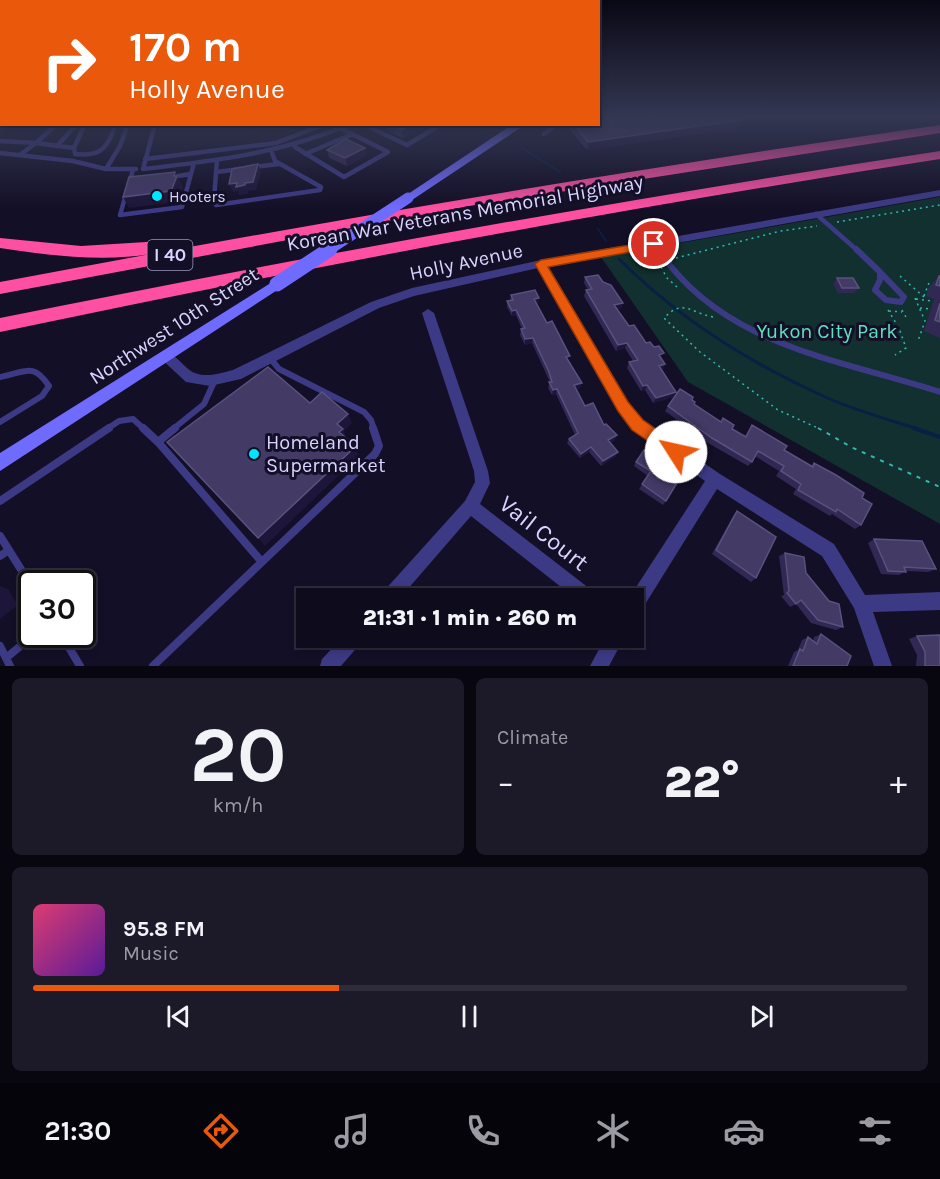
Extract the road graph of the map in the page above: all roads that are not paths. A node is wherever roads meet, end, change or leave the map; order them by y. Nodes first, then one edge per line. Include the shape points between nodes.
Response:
1 (30, 147) edge
2 (66, 147) edge
3 (107, 147) edge
4 (119, 147) edge
5 (148, 147) edge
6 (243, 147) edge
7 (295, 147) joint
8 (322, 147) edge
9 (378, 147) edge
10 (485, 147) edge
11 (816, 147) edge
12 (74, 148) joint
13 (0, 153) edge
14 (272, 153) junction
15 (21, 154) junction
16 (305, 154) junction
17 (940, 155) edge
18 (145, 159) junction
19 (217, 160) junction
20 (194, 163) junction
21 (279, 164) junction
22 (106, 169) junction
23 (143, 169) junction
24 (133, 170) junction
25 (216, 172) junction
26 (191, 174) junction
27 (160, 178) edge
28 (140, 180) edge
29 (129, 182) junction
30 (940, 193) edge
31 (816, 214) junction
32 (341, 224) junction
33 (0, 243) edge
34 (654, 244) junction
35 (541, 264) junction
36 (880, 272) junction
37 (0, 288) edge
38 (428, 313) dead end
39 (0, 325) edge
40 (164, 356) junction
41 (270, 358) junction
42 (0, 377) edge
43 (215, 380) junction
44 (940, 392) edge
45 (0, 422) edge
46 (158, 442) junction
47 (0, 463) edge
48 (715, 479) junction
49 (0, 501) edge
50 (470, 506) junction
51 (0, 536) edge
52 (9, 550) junction
53 (0, 556) edge
54 (262, 562) junction
55 (22, 570) edge
56 (398, 588) edge
57 (575, 588) edge
58 (644, 591) edge
59 (940, 600) edge
60 (861, 604) junction
61 (0, 646) edge
62 (22, 648) edge
63 (69, 648) edge
64 (345, 648) edge
65 (609, 648) edge
66 (8, 662) edge
67 (80, 666) edge
68 (153, 666) edge
69 (329, 666) edge
70 (599, 666) edge
71 (883, 666) edge

1 - 15 lane
2 - 12 lane
3 - 12 lane via 97,155 75,154
4 - 22 lane
5 - 18 lane
6 - 18 lane
7 - 14 lane
7 - 16 lane
8 - 16 lane
9 - 16 lane via 388,152 344,177
10 - 40 main road, Northwest 10th Street, bridge
11 - 32 highway, Korean War Veterans Memorial Highway / I 40
13 - 15 lane
14 - 19 lane
14 - 21 lane
15 - 22 lane
17 - 39 highway, Korean War Veterans Memorial Highway / I 40 via 489,229
18 - 23 lane
19 - 20 lane
19 - 25 lane
20 - 23 lane
20 - 26 lane
21 - 25 lane
21 - 25 lane via 321,187 320,190 221,205 214,203
22 - 24 lane
23 - 24 lane
24 - 29 lane
26 - 27 lane
26 - 29 lane via 182,207 120,215
28 - 29 lane
30 - 31 street, Holly Avenue
31 - 34 street, Holly Avenue
31 - 36 lane
32 - 33 highway via 126,249 66,250
32 - 37 highway, Korean War Veterans Memorial Highway / I 40
34 - 35 street, Holly Avenue
34 - 44 lane via 687,288 746,329 801,353
35 - 41 street, Holly Avenue via 412,292 375,305
35 - 48 street via 623,406 638,425
36 - 36 lane via 904,297 901,302 892,302 875,290
38 - 50 street via 481,471 483,483
40 - 43 street, Holly Avenue via 191,378
40 - 47 main road, Northwest 10th Street
41 - 43 street, Holly Avenue via 237,375
41 - 54 lane via 279,369 364,412 371,420 379,446
42 - 45 lane via 34,370 49,386 42,396
43 - 46 lane via 204,404
46 - 49 lane via 137,421 119,421
46 - 54 lane
48 - 58 street
48 - 60 street via 828,550
50 - 56 street
50 - 57 street, Vail Court
51 - 52 lane
52 - 53 lane
52 - 55 lane
54 - 68 lane
59 - 60 street
60 - 71 street
61 - 66 lane
62 - 66 lane
63 - 67 lane
64 - 69 street
65 - 70 street

